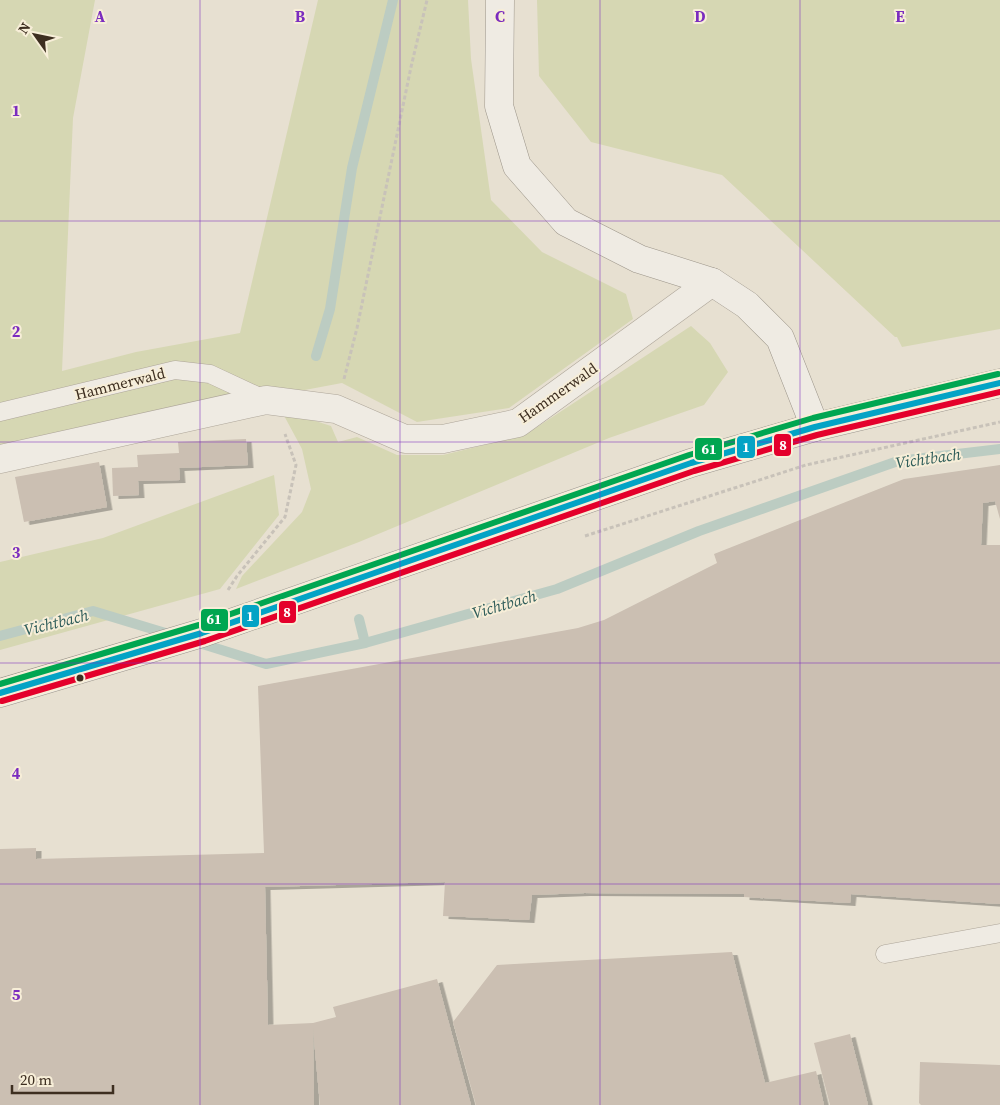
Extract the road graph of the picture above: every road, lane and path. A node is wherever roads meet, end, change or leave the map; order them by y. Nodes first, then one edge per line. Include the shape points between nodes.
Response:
1 (427, 0) edge
2 (500, 0) edge
3 (712, 282) junction
4 (1000, 384) edge
5 (266, 400) junction
6 (336, 409) junction
7 (0, 412) edge
8 (1000, 422) edge
9 (815, 427) junction
10 (0, 459) edge
11 (580, 538) dead end
12 (227, 592) dead end
13 (0, 693) edge
14 (1000, 933) edge
15 (885, 954) dead end

1 - 6 path via 357,328
2 - 3 main road via 499,106 517,166 566,222 638,259
3 - 6 main road, Hammerwald via 518,423 443,439 405,439
3 - 9 main road via 748,305 780,338
4 - 9 main road
5 - 6 main road, Hammerwald
5 - 7 lane, Hammerwald via 210,374 175,370
5 - 10 main road, Hammerwald
5 - 12 path via 284,429 296,465 285,517
8 - 11 path via 806,465
9 - 13 main road via 691,463 132,656
14 - 15 lane

